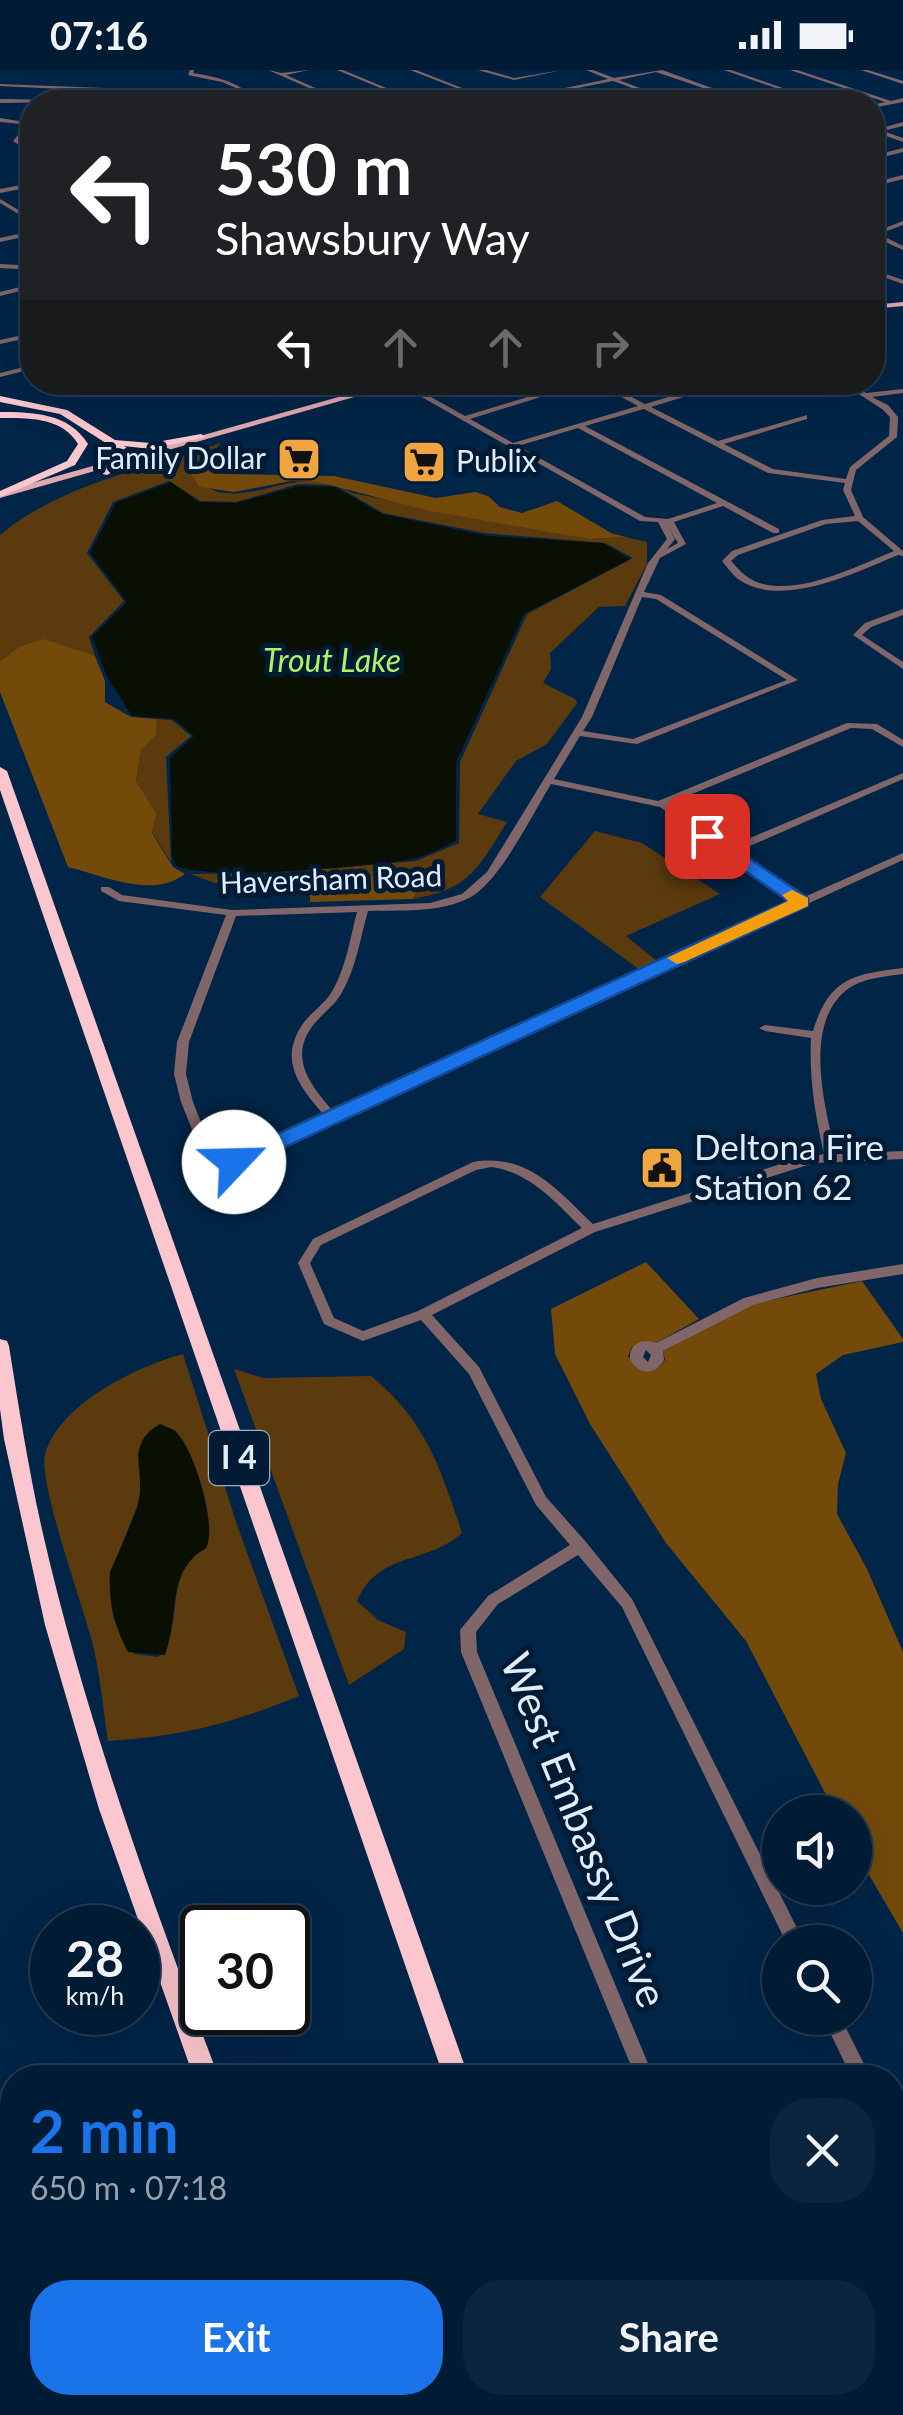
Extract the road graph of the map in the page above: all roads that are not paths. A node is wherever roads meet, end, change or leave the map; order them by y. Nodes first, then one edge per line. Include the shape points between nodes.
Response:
1 (85, 70) edge
2 (110, 70) edge
3 (270, 70) edge
4 (307, 70) edge
5 (339, 70) edge
6 (404, 70) edge
7 (412, 70) edge
8 (480, 70) edge
9 (561, 70) edge
10 (588, 70) edge
11 (659, 70) edge
12 (726, 70) edge
13 (792, 70) edge
14 (863, 70) edge
15 (191, 72) edge
16 (281, 75) junction
17 (174, 76) dead end
18 (613, 80) junction
19 (903, 83) edge
20 (0, 85) edge
21 (240, 89) joint
22 (116, 90) edge
23 (234, 90) edge
24 (316, 90) edge
25 (388, 90) edge
26 (455, 90) edge
27 (466, 90) edge
28 (561, 90) edge
29 (640, 90) edge
30 (715, 90) edge
31 (785, 90) edge
32 (853, 90) edge
33 (903, 100) edge
34 (885, 101) edge
35 (892, 103) junction
36 (885, 104) edge
37 (0, 178) edge
38 (20, 187) edge
39 (16, 188) junction
40 (0, 191) edge
41 (0, 202) edge
42 (18, 211) joint
43 (0, 215) edge
44 (358, 395) edge
45 (421, 395) edge
46 (544, 395) edge
47 (621, 395) edge
48 (683, 395) edge
49 (867, 395) edge
50 (0, 399) edge
51 (644, 407) junction
52 (0, 415) edge
53 (804, 416) dead end
54 (464, 420) junction
55 (580, 426) junction
56 (244, 427) junction
57 (201, 438) junction
58 (898, 438) edge
59 (110, 440) junction
60 (717, 444) junction
61 (514, 446) junction
62 (135, 457) junction
63 (107, 472) junction
64 (848, 481) junction
65 (0, 497) edge
66 (724, 503) junction
67 (860, 518) junction
68 (660, 521) junction
69 (776, 530) dead end
70 (901, 553) edge
71 (638, 594) junction
72 (903, 612) edge
73 (903, 666) edge
74 (578, 733) junction
75 (903, 744) edge
76 (0, 771) edge
77 (903, 776) edge
78 (548, 781) junction
79 (660, 804) junction
80 (729, 851) junction
81 (903, 856) edge
82 (105, 889) dead end
83 (801, 902) junction
84 (364, 909) junction
85 (232, 913) junction
86 (903, 971) edge
87 (765, 1028) dead end
88 (816, 1035) junction
89 (332, 1118) junction
90 (903, 1155) edge
91 (831, 1158) junction
92 (591, 1229) junction
93 (903, 1269) edge
94 (423, 1314) junction
95 (0, 1346) edge
96 (655, 1349) dead end
97 (581, 1546) junction
98 (787, 1925) edge
99 (840, 2035) edge
100 (202, 2065) edge
101 (452, 2065) edge
102 (641, 2065) edge
103 (856, 2065) edge

1 - 2 street
3 - 16 street
4 - 16 street
5 - 25 street
6 - 26 street
7 - 27 street
8 - 9 street via 507,78
10 - 18 street
11 - 18 street
11 - 30 street
12 - 31 street
13 - 32 street
14 - 19 street
15 - 17 street
15 - 21 street
16 - 24 street
18 - 28 street
18 - 29 street
20 - 22 street
21 - 23 street
33 - 35 street
34 - 35 street
35 - 36 street
37 - 39 street
38 - 39 street
39 - 40 street
41 - 42 street
42 - 43 street
44 - 56 main road
45 - 54 street
46 - 54 street
47 - 51 street
48 - 51 street
49 - 58 street via 894,418
50 - 59 highway via 63,412
51 - 55 street
51 - 60 street
52 - 65 highway via 52,420 83,444 71,463
53 - 60 street
54 - 61 street
55 - 61 street
55 - 66 street
56 - 57 main road
56 - 63 main road
57 - 59 highway via 151,446
57 - 62 main road
58 - 64 street via 864,458
59 - 62 highway
60 - 64 street via 782,474
61 - 68 street via 635,516
62 - 63 highway
62 - 65 main road
63 - 65 main road
64 - 67 street
66 - 68 street
66 - 69 street
67 - 70 street
67 - 70 street via 825,522 726,560 759,586 780,590
68 - 71 street, Haversham Road via 682,544 658,556
71 - 74 street, Haversham Road
71 - 74 street via 658,597 794,680 634,742
72 - 73 street via 857,635
74 - 78 street, Haversham Road
75 - 79 street via 874,726 850,725
76 - 101 highway, I 4
77 - 80 street
78 - 79 street
78 - 84 street, Haversham Road via 474,892 446,904
79 - 80 street
80 - 83 street
81 - 83 street
82 - 85 street, Haversham Road via 119,898
83 - 89 street
84 - 85 street, Haversham Road
84 - 89 street via 336,995 296,1048 294,1064 306,1088
85 - 89 street via 182,1042 184,1088 207,1152 222,1163 234,1162
86 - 88 street via 882,971 841,988 826,1001
87 - 88 street
88 - 91 street via 815,1093
90 - 91 street
91 - 92 street
92 - 94 street
92 - 94 street via 521,1167 498,1160 317,1242 304,1263 329,1321 363,1336
93 - 96 street via 750,1300
94 - 97 street via 474,1371 528,1480
95 - 100 highway via 11,1432 68,1669
97 - 98 street via 626,1603
97 - 102 street, West Embassy Drive via 492,1600 468,1630 469,1652
99 - 103 street

